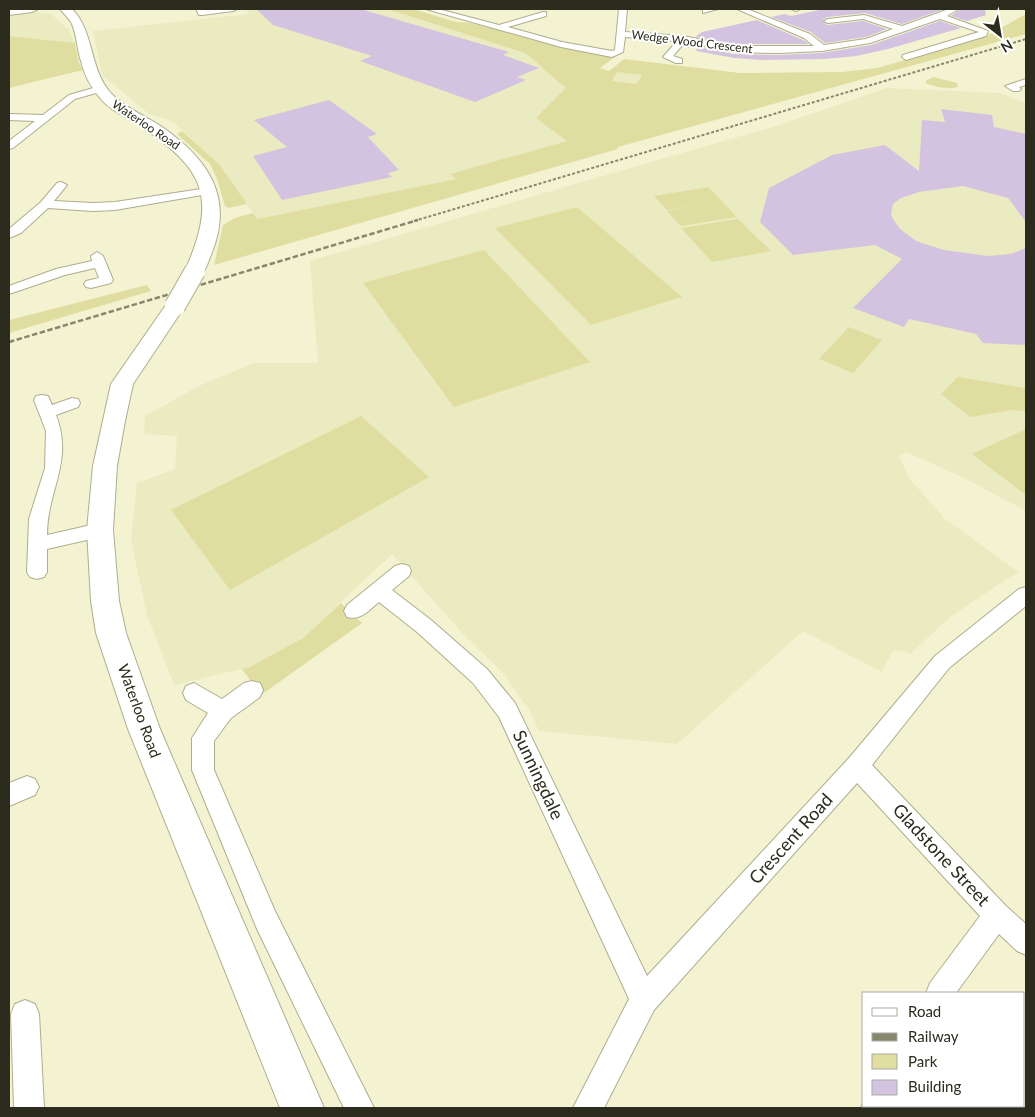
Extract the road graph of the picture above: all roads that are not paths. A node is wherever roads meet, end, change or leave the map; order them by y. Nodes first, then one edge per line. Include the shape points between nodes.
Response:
1 (32, 9) edge
2 (200, 9) edge
3 (233, 9) edge
4 (430, 9) edge
5 (458, 9) edge
6 (623, 9) edge
7 (741, 9) edge
8 (954, 9) edge
9 (60, 11) edge
10 (9, 12) edge
11 (444, 12) junction
12 (543, 14) dead end
13 (939, 16) junction
14 (828, 21) dead end
15 (500, 27) junction
16 (901, 29) junction
17 (621, 34) junction
18 (683, 39) junction
19 (822, 48) junction
20 (906, 57) dead end
21 (679, 61) dead end
22 (1026, 82) edge
23 (1010, 86) dead end
24 (100, 89) junction
25 (9, 117) edge
26 (46, 118) junction
27 (9, 146) edge
28 (61, 185) dead end
29 (208, 191) junction
30 (45, 204) junction
31 (9, 234) edge
32 (91, 284) dead end
33 (9, 290) edge
34 (72, 403) dead end
35 (100, 530) junction
36 (37, 544) junction
37 (402, 571) dead end
38 (37, 572) dead end
39 (378, 590) junction
40 (1023, 601) edge
41 (354, 611) dead end
42 (252, 690) dead end
43 (194, 694) dead end
44 (223, 711) junction
45 (857, 766) junction
46 (998, 915) junction
47 (1026, 942) edge
48 (941, 992) edge
49 (644, 1000) junction
50 (25, 1014) dead end
51 (30, 1108) edge
52 (302, 1108) edge
53 (359, 1108) edge
54 (588, 1108) edge

1 - 10 street
2 - 3 street via 202,13
4 - 11 street
5 - 11 street
6 - 17 street
7 - 19 street via 807,36
8 - 13 street, Wedge Wood Crescent
9 - 24 street, Waterloo Road via 80,34 90,70
11 - 15 street
12 - 15 street
13 - 16 street, Wedge Wood Crescent
13 - 20 street via 984,31 983,34
14 - 16 street via 864,17
15 - 17 street via 612,54 619,52
16 - 19 street, Wedge Wood Crescent via 851,45
17 - 18 street, Wedge Wood Crescent
18 - 19 street, Wedge Wood Crescent via 733,49
18 - 21 street via 667,57
22 - 23 street
24 - 26 street via 72,97
24 - 29 street, Waterloo Road via 109,100 180,147 198,167
25 - 26 street
26 - 27 street
28 - 30 street
29 - 30 street via 114,206
29 - 35 street, Waterloo Road, bridge via 212,216 207,241 195,271 122,384 105,466
30 - 31 street
32 - 33 street via 106,280 98,259
34 - 36 street via 44,406 54,431 53,468 38,519
35 - 36 street
35 - 52 street, Waterloo Road via 105,601 111,633 144,729
36 - 38 street
37 - 39 street
39 - 41 street
39 - 49 street, Sunningdale via 480,676 507,710
40 - 45 street, Crescent Road via 942,662
42 - 44 street
43 - 44 street
44 - 53 street via 203,738 203,770 266,920
45 - 46 street, Gladstone Street
45 - 49 street, Crescent Road
46 - 47 street, Gladstone Street
46 - 48 street
49 - 54 street, Crescent Road
50 - 51 street

